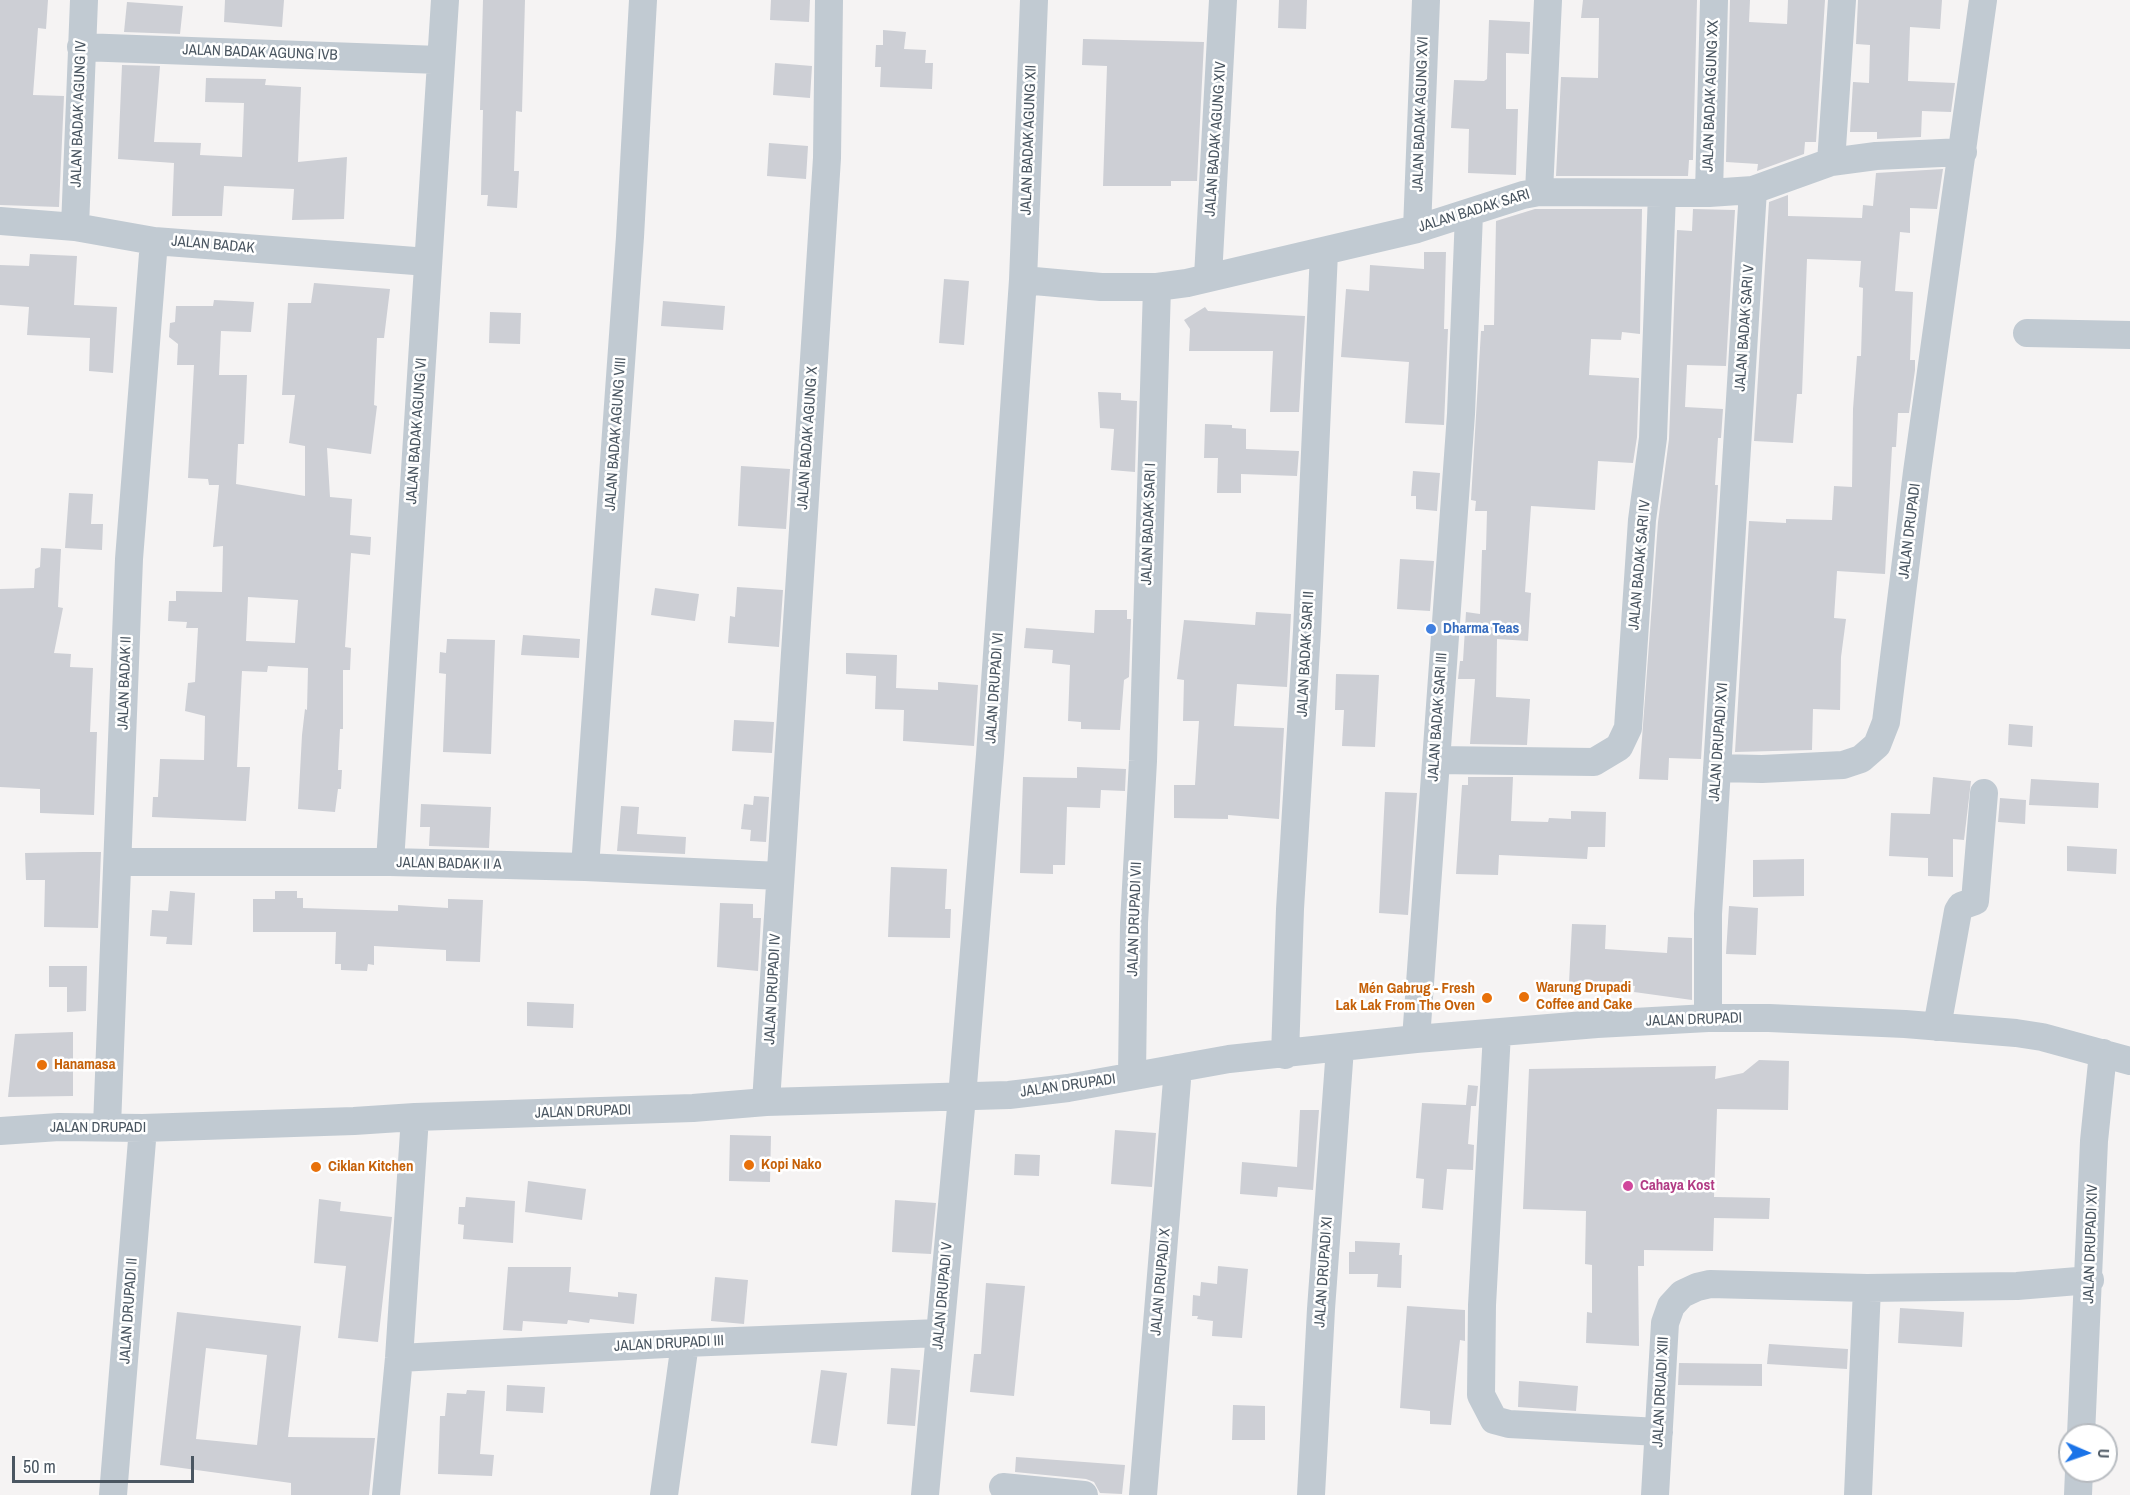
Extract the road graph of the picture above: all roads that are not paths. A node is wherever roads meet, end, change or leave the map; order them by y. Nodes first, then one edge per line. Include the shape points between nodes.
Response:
1 (84, 0) edge
2 (445, 0) edge
3 (643, 0) edge
4 (829, 0) edge
5 (1034, 0) edge
6 (1223, 0) edge
7 (1426, 0) edge
8 (1548, 0) edge
9 (1714, 0) edge
10 (1842, 0) edge
11 (1983, 0) edge
12 (81, 47) junction
13 (439, 60) junction
14 (1963, 152) junction
15 (1832, 162) junction
16 (1753, 190) junction
17 (1539, 192) junction
18 (1662, 193) junction
19 (1709, 193) junction
20 (1469, 214) junction
21 (0, 221) edge
22 (75, 227) junction
23 (1417, 229) junction
24 (154, 241) junction
25 (1324, 252) junction
26 (428, 262) junction
27 (1208, 278) junction
28 (1023, 280) junction
29 (1156, 287) junction
30 (2027, 333) dead end
31 (2130, 335) edge
32 (1736, 465) joint
33 (1436, 760) junction
34 (1143, 761) joint
35 (1717, 768) junction
36 (1984, 793) dead end
37 (118, 862) junction
38 (390, 862) junction
39 (585, 867) junction
40 (780, 876) junction
41 (1708, 1018) junction
42 (1938, 1027) junction
43 (1497, 1034) junction
44 (1416, 1040) junction
45 (1340, 1048) junction
46 (2103, 1053) junction
47 (1285, 1055) junction
48 (2130, 1060) edge
49 (1178, 1068) junction
50 (1132, 1076) junction
51 (962, 1096) junction
52 (766, 1102) junction
53 (415, 1117) junction
54 (107, 1126) junction
55 (143, 1128) junction
56 (0, 1131) edge
57 (2090, 1280) junction
58 (1867, 1288) junction
59 (939, 1333) junction
60 (685, 1343) junction
61 (399, 1358) junction
62 (2083, 1423) edge
63 (1659, 1432) junction
64 (1003, 1486) dead end
65 (114, 1495) edge
66 (386, 1495) edge
67 (664, 1495) edge
68 (925, 1495) edge
69 (1084, 1495) edge
70 (1143, 1495) edge
71 (1311, 1495) edge
72 (1655, 1495) edge
73 (1858, 1495) edge

1 - 12 street, JALAN BADAK AGUNG IV
2 - 13 street, JALAN BADAK AGUNG VI
3 - 39 street, JALAN BADAK AGUNG VIII
4 - 40 street, JALAN BADAK AGUNG X via 826,158
5 - 28 street, JALAN BADAK AGUNG XII
6 - 27 street, JALAN BADAK AGUNG XIV
7 - 23 street, JALAN BADAK AGUNG XVI
8 - 17 street
9 - 19 street, JALAN BADAK AGUNG XX
10 - 15 street
11 - 14 street, JALAN DRUPADI
12 - 13 street, JALAN BADAK AGUNG IVB
12 - 22 street, JALAN BADAK AGUNG IV
13 - 26 street, JALAN BADAK AGUNG VI
14 - 15 street, JALAN BADAK SARI
14 - 35 street, JALAN DRUPADI via 1886,722 1877,745 1861,759 1843,765
15 - 16 street, JALAN BADAK SARI
16 - 19 street, JALAN BADAK SARI
16 - 32 street, JALAN BADAK SARI V
17 - 18 street, JALAN BADAK SARI
17 - 20 street, JALAN BADAK SARI
18 - 19 street, JALAN BADAK SARI
18 - 33 street, JALAN BADAK SARI IV via 1653,438 1634,626 1631,707 1623,740 1603,759 1582,764
20 - 23 street, JALAN BADAK SARI
20 - 33 street, JALAN BADAK SARI III via 1461,414
21 - 22 street, JALAN BADAK
22 - 24 street, JALAN BADAK
23 - 25 street, JALAN BADAK SARI
24 - 26 street, JALAN BADAK
24 - 37 street, JALAN BADAK II via 129,559
25 - 27 street, JALAN BADAK SARI
25 - 47 street, JALAN BADAK SARI II
26 - 38 street, JALAN BADAK AGUNG VI
27 - 29 street, JALAN BADAK SARI
28 - 29 street, JALAN BADAK SARI
28 - 51 street, JALAN DRUPADI VI
29 - 34 street, JALAN BADAK SARI I
30 - 31 street
32 - 35 street, JALAN DRUPADI XVI
33 - 44 street, JALAN BADAK SARI III
34 - 50 street, JALAN DRUPADI VII via 1134,923
35 - 41 street, JALAN DRUPADI XVI via 1708,914
36 - 42 street via 1975,901 1958,911
37 - 38 street, JALAN BADAK II A
37 - 54 street, JALAN BADAK II
38 - 39 street, JALAN BADAK II A
39 - 40 street, JALAN BADAK II A
40 - 52 street, JALAN DRUPADI IV
41 - 42 street, JALAN DRUPADI
41 - 43 street, JALAN DRUPADI
42 - 46 street, JALAN DRUPADI via 2042,1037
43 - 44 street, JALAN DRUPADI
43 - 63 street via 1480,1395 1494,1419 1509,1424
44 - 45 street, JALAN DRUPADI
45 - 47 street, JALAN DRUPADI
45 - 71 street, JALAN DRUPADI XI
46 - 48 street, JALAN DRUPADI
46 - 57 street, JALAN DRUPADI XIV via 2094,1140
47 - 49 street, JALAN DRUPADI
49 - 50 street, JALAN DRUPADI
49 - 70 street, JALAN DRUPADI X
50 - 51 street, JALAN DRUPADI via 1068,1088
51 - 52 street, JALAN DRUPADI
51 - 59 street, JALAN DRUPADI V
52 - 53 street, JALAN DRUPADI
53 - 55 street, JALAN DRUPADI
53 - 61 street
54 - 55 street, JALAN DRUPADI
54 - 56 street, JALAN DRUPADI
55 - 65 street, JALAN DRUPADI II
57 - 58 street via 2018,1286
57 - 62 street, JALAN DRUPADI XIV
58 - 63 street, JALAN DRUADI XIII via 1710,1284 1682,1294 1671,1306 1665,1323
58 - 73 street
59 - 60 street, JALAN DRUPADI III
59 - 68 street, JALAN DRUPADI V
60 - 61 street, JALAN DRUPADI III
60 - 67 street
61 - 66 street
63 - 72 street, JALAN DRUADI XIII
64 - 69 street

